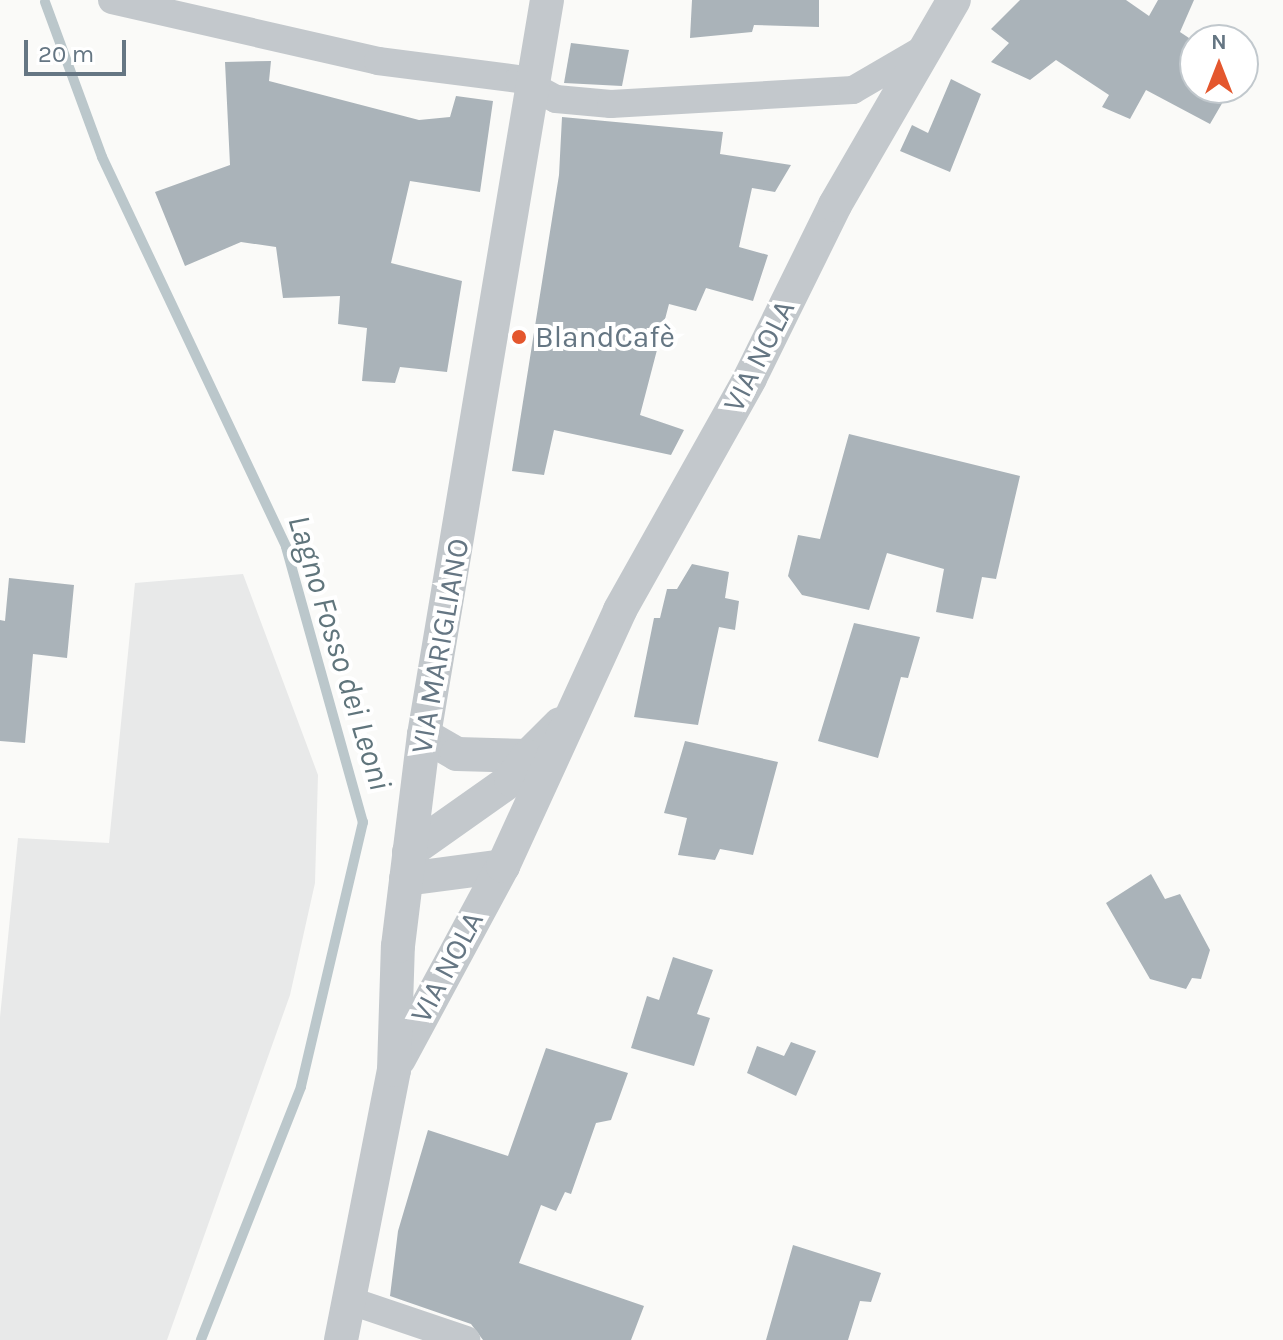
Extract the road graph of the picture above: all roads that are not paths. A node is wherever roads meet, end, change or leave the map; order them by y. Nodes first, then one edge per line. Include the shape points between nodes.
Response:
1 (112, 0) edge
2 (547, 0) edge
3 (954, 0) edge
4 (920, 51) junction
5 (534, 85) junction
6 (569, 716) junction
7 (424, 735) junction
8 (528, 756) junction
9 (408, 866) junction
10 (503, 866) junction
11 (394, 1070) junction
12 (348, 1300) junction
13 (341, 1340) edge
14 (466, 1340) edge

1 - 5 street via 378,61
2 - 5 street, VIA MARIGLIANO
3 - 4 street, VIA NOLA
4 - 5 street via 853,90 611,104 556,99
4 - 6 street, VIA NOLA
5 - 7 street, VIA MARIGLIANO
6 - 8 street, VIA NOLA
6 - 10 street, VIA NOLA
7 - 8 street via 457,754
7 - 9 street, VIA MARIGLIANO
8 - 9 street, VIA NOLA via 511,780
9 - 10 street, VIA NOLA
9 - 11 street, VIA MARIGLIANO
10 - 11 street, VIA NOLA
11 - 12 street, VIA MARIGLIANO
12 - 13 street, VIA MARIGLIANO
12 - 14 street

